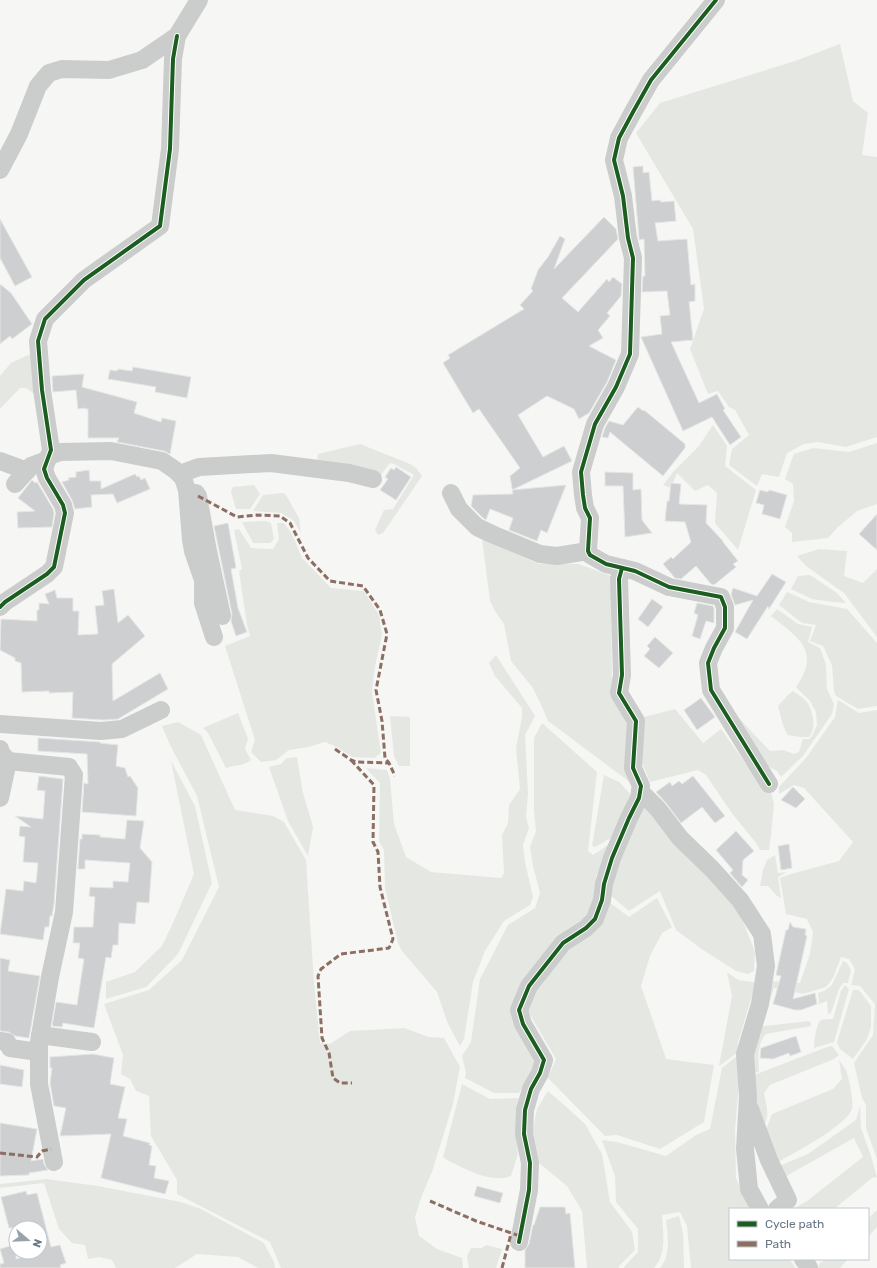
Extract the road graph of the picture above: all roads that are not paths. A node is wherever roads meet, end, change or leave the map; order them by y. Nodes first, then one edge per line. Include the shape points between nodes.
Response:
1 (200, 0) edge
2 (716, 0) edge
3 (177, 36) junction
4 (0, 170) edge
5 (48, 458) junction
6 (0, 460) edge
7 (27, 471) junction
8 (372, 479) dead end
9 (183, 482) junction
10 (15, 484) dead end
11 (451, 493) dead end
12 (588, 551) junction
13 (622, 568) junction
14 (0, 606) edge
15 (222, 616) dead end
16 (214, 637) dead end
17 (161, 710) dead end
18 (0, 724) edge
19 (4, 755) edge
20 (768, 784) dead end
21 (640, 791) junction
22 (0, 798) edge
23 (0, 1041) edge
24 (92, 1042) dead end
25 (39, 1044) junction
26 (747, 1100) junction
27 (54, 1162) dead end
28 (759, 1208) edge
29 (778, 1208) edge
30 (519, 1242) dead end

1 - 3 street
2 - 12 street via 651,80 619,138 614,160 633,258 630,354 616,387 595,424 581,472 585,508 590,518
3 - 4 street via 142,60 109,70 62,69 49,73 38,86 19,134
3 - 5 street via 173,59 170,149 160,226 84,280 45,319 38,341 51,450
5 - 7 street
5 - 9 street via 60,452 112,451 162,461
5 - 14 street via 44,469 65,513 54,567
6 - 7 street
7 - 10 street
8 - 9 street via 349,473 271,463 199,467
9 - 15 street via 198,496
9 - 16 street via 193,551 203,580 203,603
11 - 12 street via 460,509 477,527 494,535 540,554 557,556
12 - 13 street via 590,555 606,564
13 - 20 street via 635,571 669,587 721,597 725,607 725,628 708,663 711,690
13 - 21 street via 619,579 622,675 619,693 636,721 633,768 641,786
17 - 18 street via 122,730 112,731
19 - 22 street
19 - 25 street via 69,767 74,775 64,912
21 - 26 street via 658,809 680,838 740,900 762,934 766,966 760,1004 745,1054
21 - 30 street via 612,858 595,918 586,928 563,943 529,986 519,1010 523,1024 544,1060 525,1110 524,1134 530,1163 529,1190
23 - 25 street via 7,1042 10,1048
24 - 25 street
25 - 27 street via 39,1084
26 - 28 street via 745,1149 749,1188
26 - 29 street via 769,1160 788,1200

